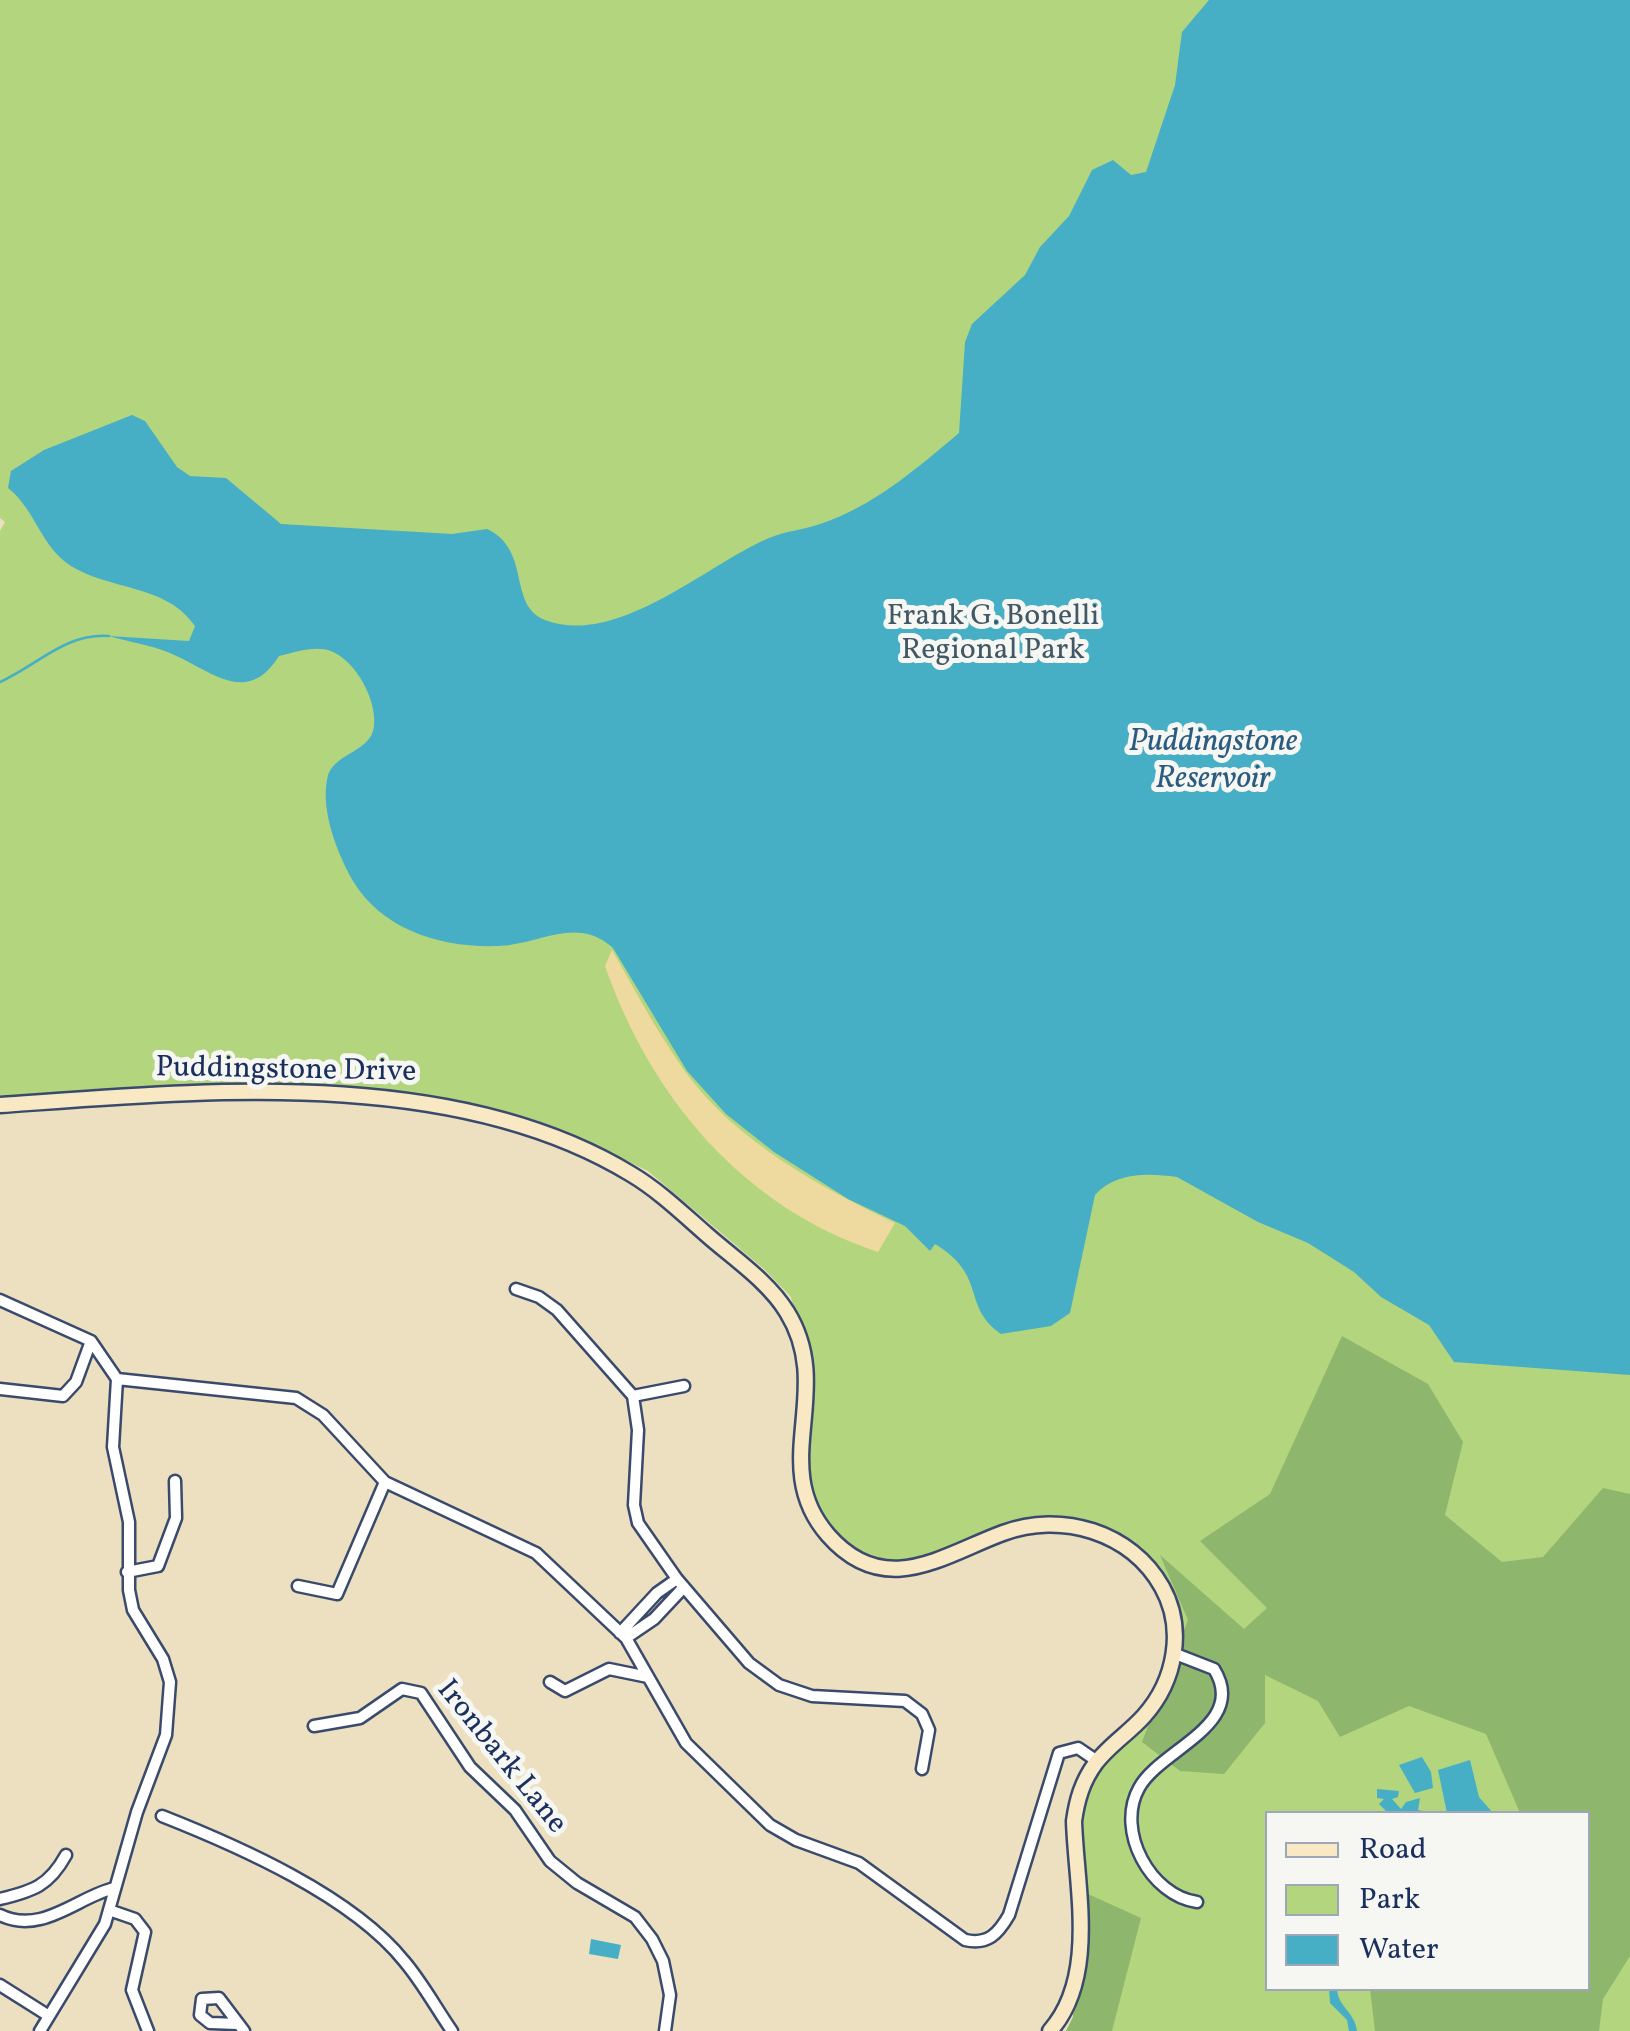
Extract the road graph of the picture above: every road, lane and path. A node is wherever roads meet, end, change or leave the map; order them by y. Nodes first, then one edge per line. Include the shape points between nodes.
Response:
1 (0, 1105) edge
2 (516, 1289) dead end
3 (0, 1300) edge
4 (91, 1341) junction
5 (118, 1379) junction
6 (684, 1386) dead end
7 (0, 1389) edge
8 (633, 1396) junction
9 (175, 1481) dead end
10 (385, 1482) junction
11 (128, 1572) junction
12 (680, 1584) junction
13 (298, 1586) dead end
14 (623, 1636) junction
15 (1174, 1653) junction
16 (648, 1676) junction
17 (550, 1682) dead end
18 (314, 1726) dead end
19 (1097, 1761) junction
20 (922, 1768) dead end
21 (162, 1816) dead end
22 (66, 1855) dead end
23 (116, 1888) junction
24 (0, 1899) edge
25 (1197, 1902) dead end
26 (109, 1910) junction
27 (0, 1915) edge
28 (0, 1985) edge
29 (49, 2016) junction
30 (40, 2031) edge
31 (148, 2031) edge
32 (452, 2031) edge
33 (664, 2031) edge
34 (1050, 2031) edge

1 - 15 street, Puddingstone Drive via 197,1094 387,1096 462,1110 590,1153 650,1187 766,1286 788,1314 809,1370 803,1494 831,1540 866,1562 918,1568 1030,1526 1084,1528 1132,1550 1150,1568 1174,1615
2 - 8 street via 557,1310
3 - 4 street
4 - 5 street
4 - 7 street via 76,1382 63,1396
5 - 10 street via 296,1398 323,1416
5 - 11 street via 113,1447 129,1522
6 - 8 street
8 - 12 street via 638,1522
9 - 11 street via 176,1518 158,1566
10 - 13 street via 336,1594
10 - 14 street via 536,1553
11 - 23 street via 133,1610 163,1659 170,1706
12 - 14 street via 654,1619
12 - 20 street via 749,1663 780,1685 812,1696 905,1701 929,1730
14 - 16 street
15 - 19 street, Puddingstone Drive via 1152,1705
15 - 25 street via 1214,1669 1222,1700 1208,1724 1141,1784 1133,1827 1148,1875 1174,1898
16 - 17 street via 609,1669 565,1691
16 - 19 street via 686,1743 770,1825 859,1863 952,1932 977,1942 994,1936 1009,1915 1060,1753 1078,1748
18 - 33 street, Ironbark Lane via 360,1718 402,1690 421,1692 470,1767 515,1810 550,1861 635,1917 652,1939 670,1995
19 - 34 street, Puddingstone Drive via 1077,1799 1074,1821 1078,1970 1072,1996
21 - 32 street via 276,1865 362,1923 403,1959
22 - 24 street via 35,1891
23 - 26 street
23 - 27 street via 70,1911 18,1921
26 - 29 street
26 - 31 street via 135,1919 145,1932 132,1990
28 - 29 street
29 - 30 street

